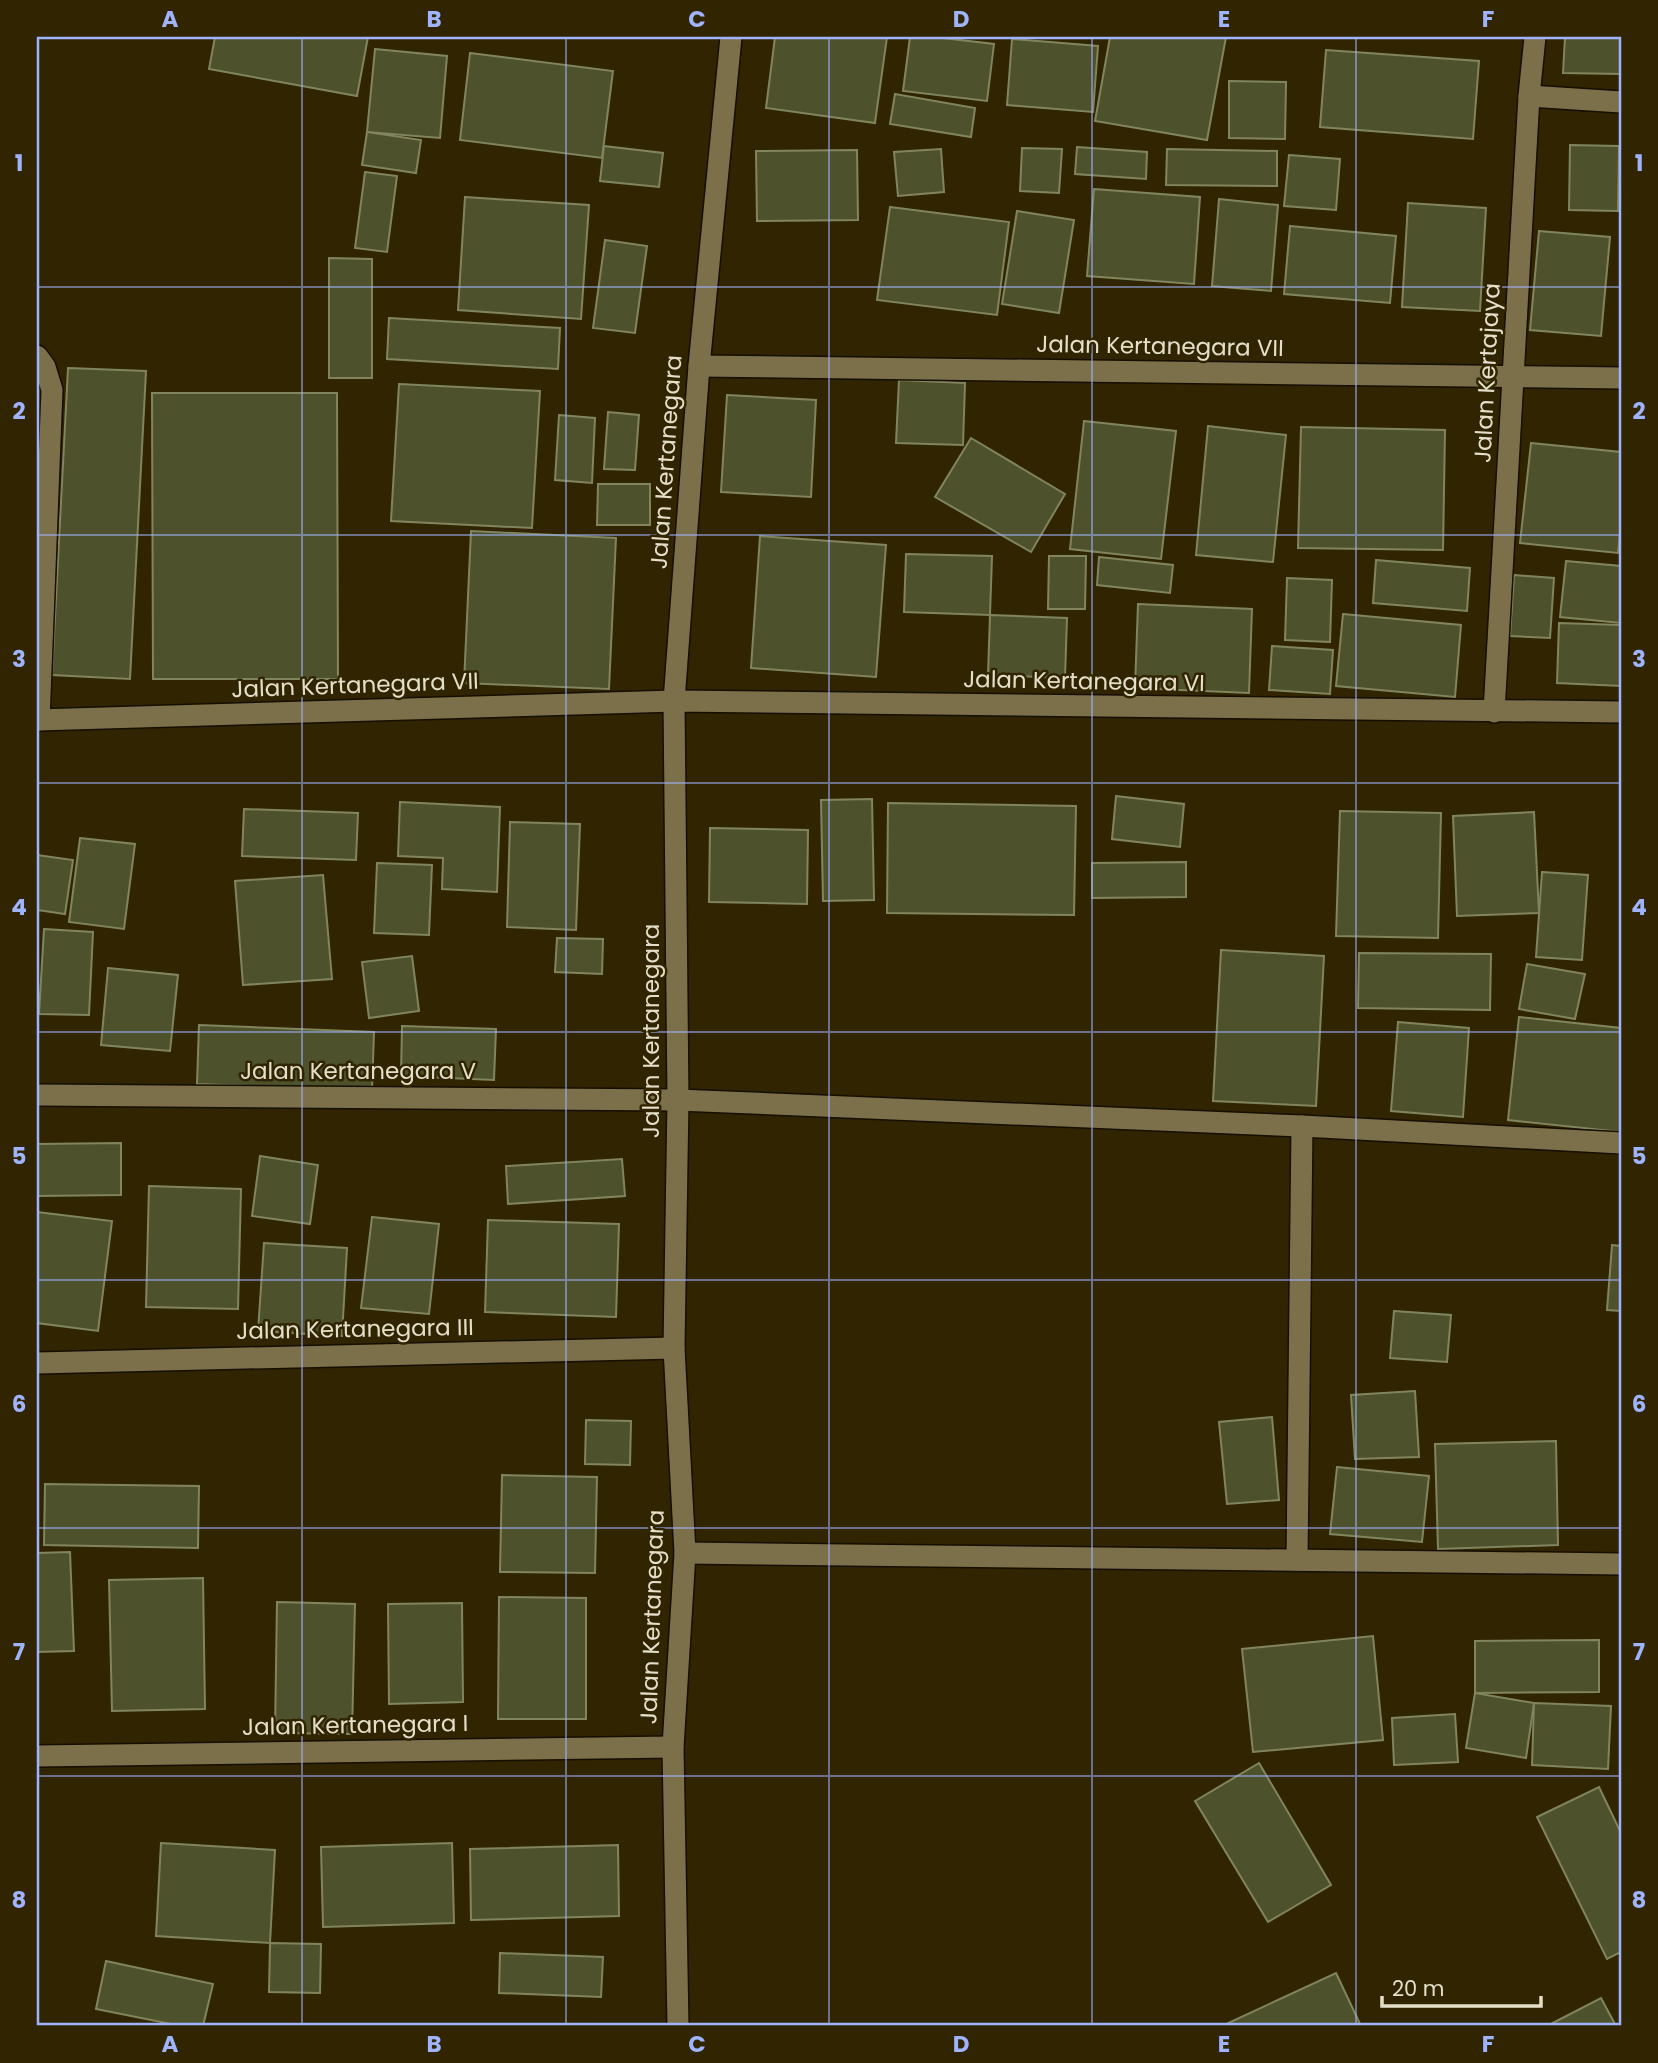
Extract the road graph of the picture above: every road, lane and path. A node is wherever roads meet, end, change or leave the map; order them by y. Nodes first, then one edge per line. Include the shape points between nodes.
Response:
1 (731, 37) edge
2 (1535, 37) edge
3 (1529, 96) junction
4 (1621, 102) edge
5 (37, 356) edge
6 (699, 366) junction
7 (1513, 376) junction
8 (1621, 378) edge
9 (674, 702) junction
10 (1494, 712) junction
11 (1621, 712) edge
12 (38, 720) edge
13 (37, 1095) edge
14 (678, 1100) junction
15 (1302, 1126) junction
16 (1621, 1143) edge
17 (674, 1348) junction
18 (37, 1363) edge
19 (685, 1553) junction
20 (1297, 1560) junction
21 (1621, 1564) edge
22 (673, 1746) junction
23 (37, 1756) edge
24 (678, 2026) edge

1 - 6 street, Jalan Kertanegara
2 - 3 street, Jalan Kertajaya
3 - 4 street
3 - 7 street, Jalan Kertajaya
5 - 12 street via 52,390
6 - 7 street, Jalan Kertanegara VII
6 - 9 street, Jalan Kertanegara
7 - 8 street, Jalan Kertanegara VII
7 - 10 street, Jalan Kertajaya
9 - 10 street, Jalan Kertanegara VI
9 - 12 street, Jalan Kertanegara VII
9 - 14 street, Jalan Kertanegara
10 - 11 street, Jalan Kertanegara VI
13 - 14 street, Jalan Kertanegara V
14 - 15 street, Jalan Kertanegara V
14 - 17 street, Jalan Kertanegara
15 - 16 street, Jalan Kertanegara V
15 - 20 street
17 - 18 street, Jalan Kertanegara III
17 - 19 street, Jalan Kertanegara
19 - 20 street
19 - 22 street, Jalan Kertanegara
20 - 21 street
22 - 23 street, Jalan Kertanegara I
22 - 24 street, Jalan Kertanegara

